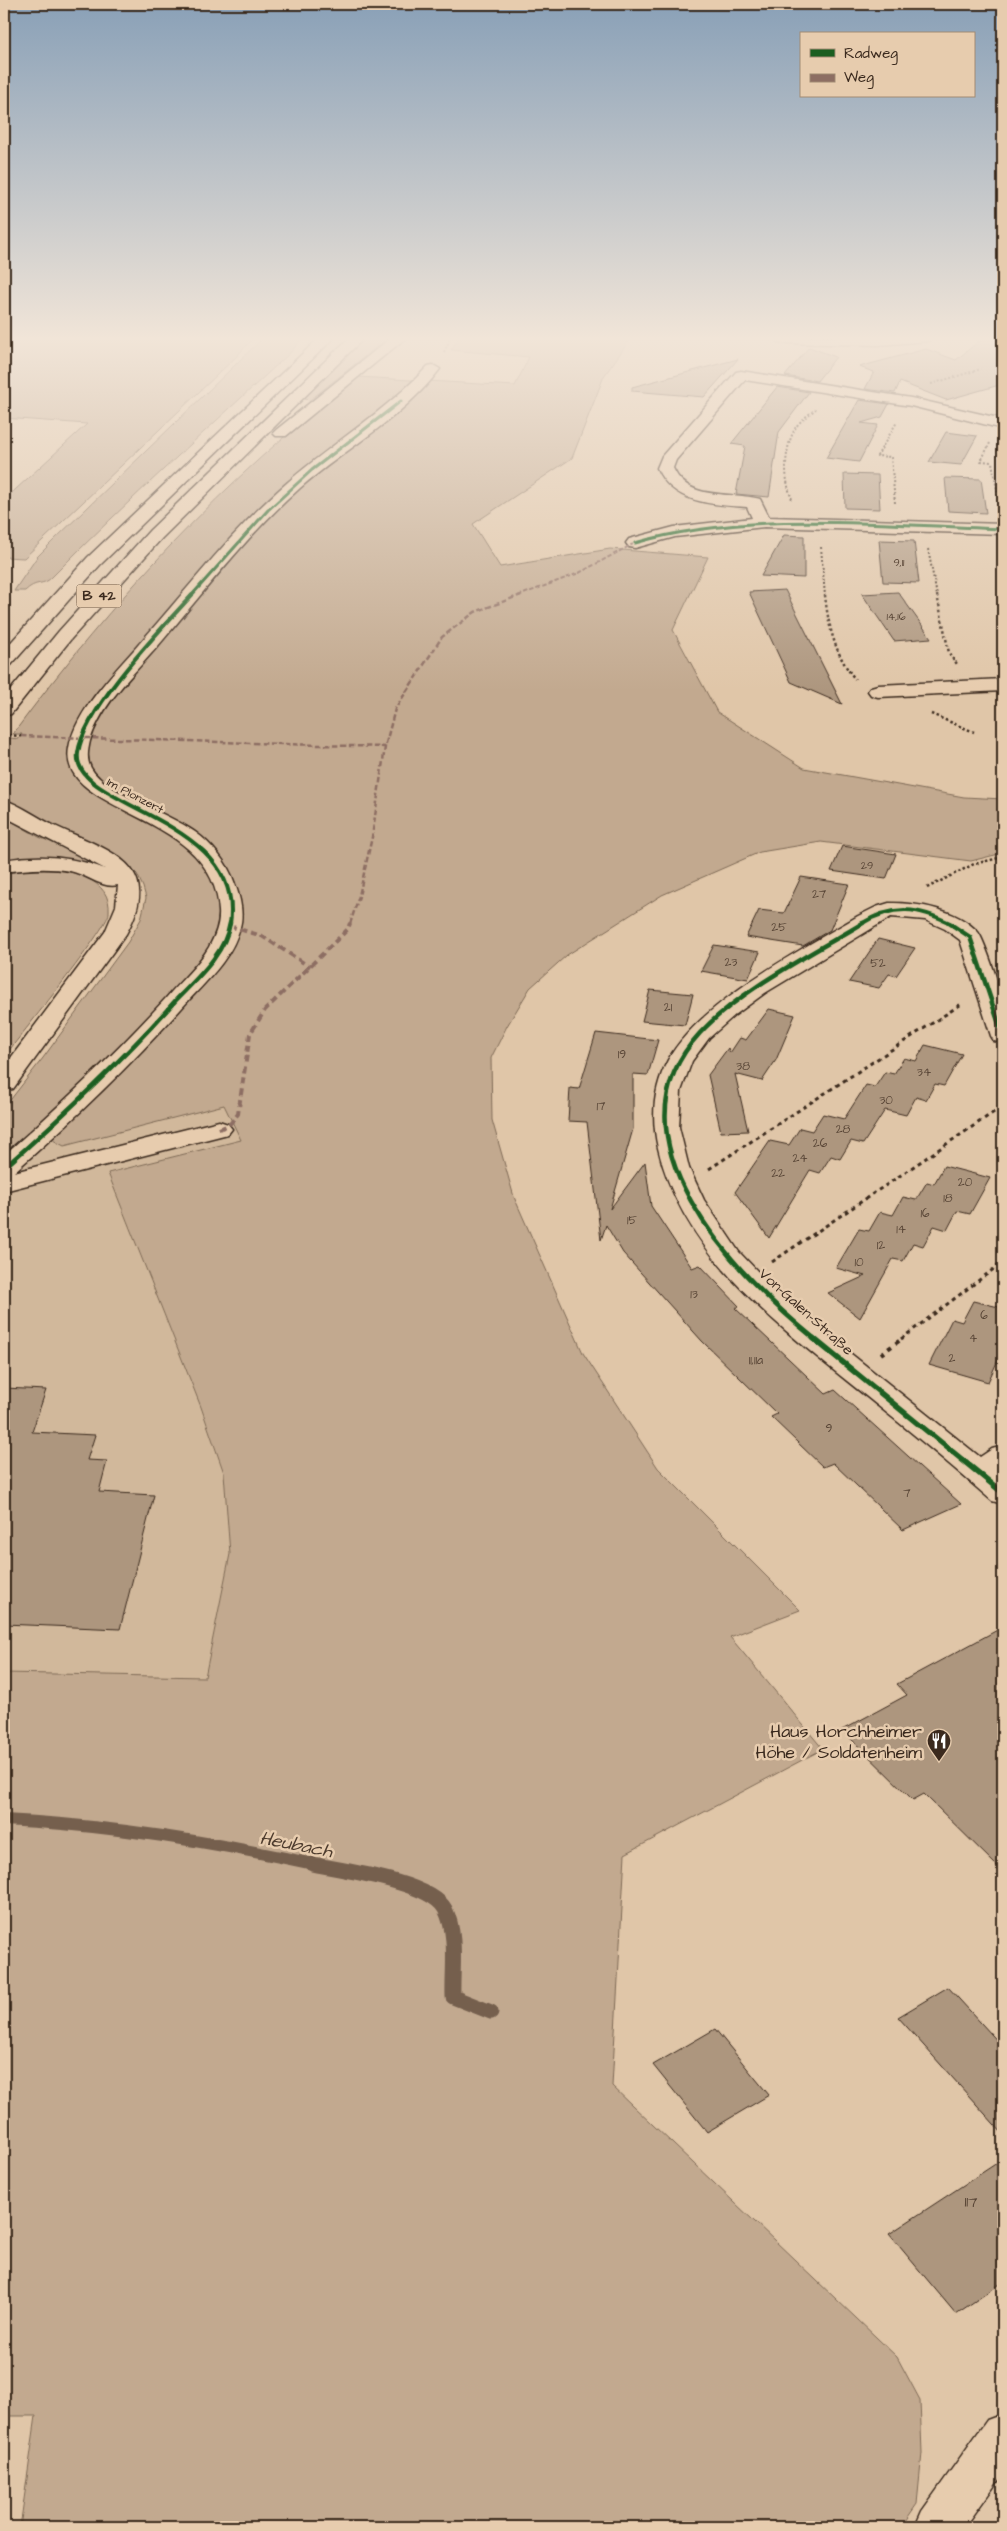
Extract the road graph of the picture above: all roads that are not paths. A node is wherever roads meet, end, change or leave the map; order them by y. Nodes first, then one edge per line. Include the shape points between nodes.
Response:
1 (205, 455) edge
2 (235, 455) edge
3 (244, 455) edge
4 (332, 455) edge
5 (673, 455) edge
6 (224, 466) junction
7 (1002, 521) edge
8 (764, 522) junction
9 (635, 543) dead end
10 (4, 662) edge
11 (1003, 685) edge
12 (878, 691) road end
13 (8, 705) edge
14 (4, 722) edge
15 (4, 806) edge
16 (4, 866) edge
17 (128, 900) junction
18 (1003, 1036) edge
19 (4, 1084) edge
20 (219, 1129) dead end
21 (4, 1168) edge
22 (4, 1183) edge
23 (991, 1464) edge
24 (1003, 1493) edge
25 (1003, 2436) edge
26 (938, 2527) edge

1 - 10 main road, B 42 via 94,561
2 - 6 main road, B 42
3 - 6 main road
4 - 21 main road, Im Plonzert via 268,510 117,683 84,731 78,759 87,778 96,787 176,830 205,852 214,863 228,898 229,926 214,957 164,1015 39,1138
5 - 8 main road via 666,463 666,472 682,488 708,499 754,502
6 - 13 main road, B 42 via 114,579
7 - 8 main road via 924,526
8 - 9 main road via 674,532
11 - 12 main road
13 - 14 main road
15 - 17 main road via 29,823 105,858 122,870 128,879
16 - 17 main road via 52,863 86,869 114,881
17 - 19 main road via 126,914 115,934
18 - 23 main road, Von-Galen-Straße via 970,937 942,917 887,910 767,982 693,1038 676,1066 666,1100 666,1131 675,1167 690,1202 717,1242 748,1278 857,1373
20 - 22 main road
23 - 24 main road, Von-Galen-Straße
25 - 26 main road

